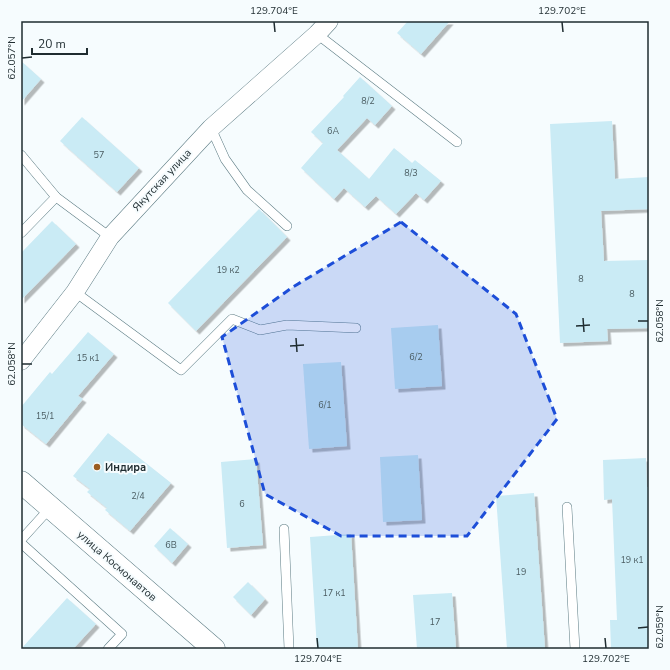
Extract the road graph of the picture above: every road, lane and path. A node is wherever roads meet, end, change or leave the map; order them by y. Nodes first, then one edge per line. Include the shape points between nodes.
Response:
1 (329, 21) edge
2 (317, 34) junction
3 (211, 128) junction
4 (457, 142) dead end
5 (21, 155) edge
6 (56, 197) junction
7 (287, 226) dead end
8 (21, 233) edge
9 (110, 237) junction
10 (75, 292) junction
11 (356, 328) dead end
12 (21, 361) edge
13 (21, 482) edge
14 (567, 507) dead end
15 (50, 508) junction
16 (284, 529) dead end
17 (21, 542) edge
18 (108, 649) edge
19 (214, 649) edge
20 (289, 649) edge
21 (574, 649) edge

1 - 2 street, Якутская улица
2 - 3 street, Якутская улица
2 - 4 lane
3 - 7 lane via 225,159 247,190
3 - 9 street, Якутская улица
5 - 6 lane
6 - 8 lane
6 - 9 lane
9 - 10 street, Якутская улица
10 - 11 lane via 181,370 232,319 260,330 287,325
10 - 12 street, Якутская улица
13 - 15 street, улица Космонавтов
14 - 21 lane
15 - 17 lane
15 - 19 street, улица Космонавтов
16 - 20 lane
17 - 18 lane via 122,634

